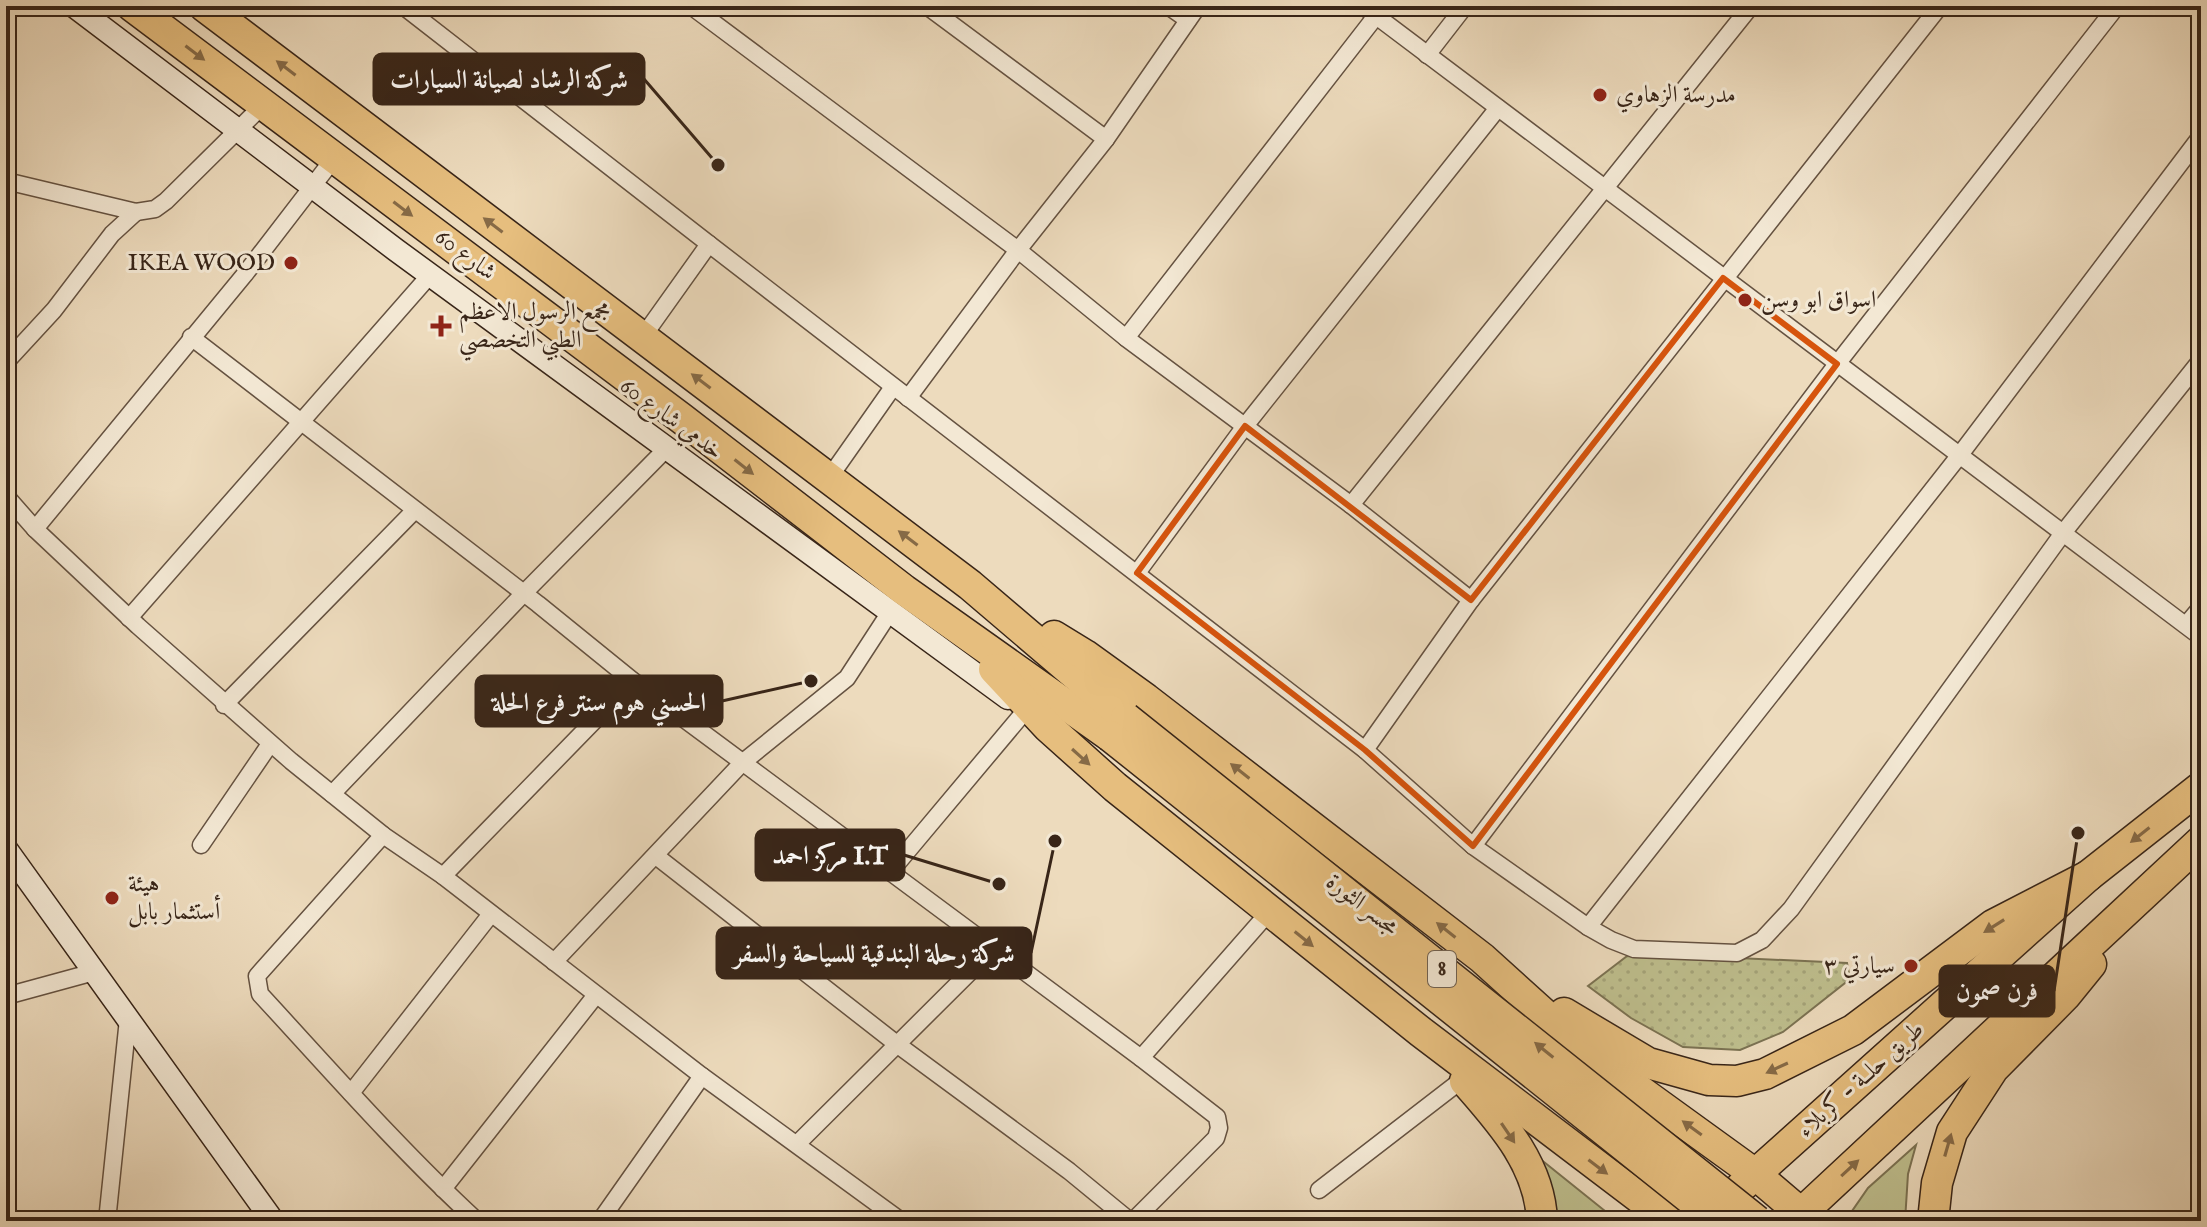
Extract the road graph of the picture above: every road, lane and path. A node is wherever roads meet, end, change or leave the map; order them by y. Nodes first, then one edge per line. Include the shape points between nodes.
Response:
1 (74, 6) edge
2 (132, 6) edge
3 (403, 6) edge
4 (691, 6) edge
5 (927, 6) edge
6 (1168, 6) edge
7 (1465, 6) edge
8 (1751, 6) edge
9 (1940, 6) edge
10 (2117, 6) edge
11 (1369, 11) edge
12 (215, 12) edge
13 (1193, 13) edge
14 (1427, 55) junction
15 (264, 104) junction
16 (1498, 108) junction
17 (237, 130) junction
18 (2201, 136) edge
19 (1106, 139) junction
20 (335, 157) junction
21 (6, 181) edge
22 (312, 187) junction
23 (1605, 189) junction
24 (136, 212) junction
25 (709, 244) junction
26 (1018, 250) junction
27 (430, 275) junction
28 (1723, 278) junction
29 (191, 337) junction
30 (642, 338) junction
31 (1126, 338) junction
32 (2201, 360) edge
33 (6, 362) edge
34 (1837, 364) junction
35 (893, 387) junction
36 (908, 398) junction
37 (301, 422) junction
38 (1245, 426) junction
39 (667, 448) junction
40 (1959, 456) junction
41 (829, 478) junction
42 (6, 496) edge
43 (1351, 505) junction
44 (415, 510) junction
45 (35, 529) junction
46 (2063, 533) junction
47 (1137, 573) junction
48 (970, 585) junction
49 (524, 593) junction
50 (1471, 600) junction
51 (2201, 607) edge
52 (890, 612) junction
53 (129, 618) junction
54 (949, 621) junction
55 (2186, 625) junction
56 (2201, 637) edge
57 (633, 681) junction
58 (224, 705) junction
59 (1037, 719) junction
60 (1118, 727) junction
61 (270, 744) junction
62 (1365, 750) junction
63 (742, 763) junction
64 (2201, 787) edge
65 (332, 794) junction
66 (383, 835) junction
67 (2201, 841) edge
68 (201, 845) dead end
69 (1473, 846) junction
70 (6, 849) edge
71 (656, 856) junction
72 (890, 872) junction
73 (443, 876) junction
74 (2088, 876) junction
75 (2155, 884) junction
76 (1270, 911) junction
77 (491, 914) junction
78 (1588, 927) junction
79 (993, 949) junction
80 (1482, 958) junction
81 (554, 962) junction
82 (94, 972) junction
83 (596, 995) junction
84 (6, 996) edge
85 (128, 1019) junction
86 (1421, 1032) junction
87 (898, 1045) junction
88 (1585, 1051) junction
89 (1141, 1058) junction
90 (702, 1076) junction
91 (1463, 1079) junction
92 (351, 1093) junction
93 (1534, 1118) junction
94 (797, 1144) junction
95 (1755, 1174) junction
96 (443, 1189) junction
97 (1319, 1190) dead end
98 (257, 1210) edge
99 (1801, 1218) edge
100 (107, 1221) edge
101 (273, 1221) edge
102 (477, 1221) edge
103 (600, 1221) edge
104 (901, 1221) edge
105 (1132, 1221) edge
106 (1542, 1221) edge
107 (1670, 1221) edge
108 (1707, 1221) edge
109 (1718, 1221) edge
110 (1757, 1221) edge
111 (1933, 1221) edge

1 - 17 main road, خدمي شارع 60
2 -> 15 highway, شارع 60 / 8
3 - 25 street
4 - 26 street
5 - 19 street
6 - 13 street
7 - 14 street
8 - 23 street
9 - 28 street
10 - 34 street
11 - 14 street
11 - 31 street
30 -> 12 highway, شارع 60 / 8
13 - 19 street
14 - 16 street
15 - 17 street
15 - 20 highway, شارع 60 / 8
16 - 23 street
16 - 38 street
17 - 22 main road, خدمي شارع 60
17 - 24 street via 166,201
18 - 40 street
19 - 26 street
20 - 22 street
20 -> 54 highway, شارع 60 / 8
21 - 24 street
22 - 27 main road, خدمي شارع 60
22 - 29 street
23 - 28 street
23 - 43 street
24 - 33 street
25 - 30 street
25 - 35 street
26 - 31 street
26 - 36 street
27 - 37 street
27 - 39 main road, خدمي شارع 60
28 - 34 street
28 - 50 street
29 - 37 street
29 - 45 street
41 -> 30 highway, شارع 60 / 8
31 - 38 street
32 - 46 street
34 - 40 street
34 - 69 street
35 - 36 street
35 - 41 street
36 - 47 street
37 - 44 street
37 - 53 street
38 - 43 street
38 - 47 street
39 - 49 street
39 - 52 main road, خدمي شارع 60
40 - 46 street
40 - 78 street
48 -> 41 highway, شارع 60 / 8
42 - 45 street
43 - 50 street
44 - 49 street
44 - 58 street
45 - 53 street
46 - 55 street
46 - 78 street via 1791,909 1762,940 1737,953 1634,949
47 - 62 street
48 - 60 highway, مجسر الثورة / 8
80 -> 48 highway via 1146,699
49 - 57 street
49 - 65 street
50 - 62 street
51 - 55 street
52 - 59 main road, خدمي شارع 60
52 - 63 street via 847,678
53 - 58 street
54 - 59 highway
54 - 60 highway, مجسر الثورة / 8
55 - 56 street
57 - 63 street
57 - 73 street
58 - 61 street
59 - 72 street
59 -> 76 highway
60 - 109 highway, مجسر الثورة / 8, bridge
110 -> 60 highway, مجسر الثورة / 8, bridge
61 - 65 street
61 - 68 street
62 - 69 street
63 - 71 street
63 - 72 street
64 -> 74 highway, طريق حلــة - كربلاء
65 - 66 street
66 - 73 street
66 - 92 street via 257,976 260,994
67 - 75 highway
69 - 78 street
70 - 82 main road
71 - 81 street
71 - 87 street
72 - 79 street
73 - 77 street
74 -> 80 highway via 1993,925 1853,1030 1765,1074 1737,1081 1709,1080 1648,1063
74 - 95 highway, طريق حلــة - كربلاء
99 -> 75 highway
111 -> 75 highway via 1937,1183 1952,1132 1993,1069 2065,996
76 -> 86 highway
76 - 89 street
77 - 81 street
77 - 92 street
79 - 87 street
79 - 89 street
80 - 88 highway
81 - 83 street
82 - 84 street
82 - 85 main road
83 - 90 street
83 - 96 street
85 - 98 main road
85 - 100 street
86 - 91 highway
86 - 93 highway
87 - 94 street
87 - 105 street
88 - 93 highway via 1597,1078 1590,1107 1576,1121 1556,1128
95 -> 88 highway
89 - 105 street via 1217,1117 1219,1128 1216,1138
90 - 94 street
90 - 103 street
91 - 97 street
91 -> 106 highway via 1529,1165
92 - 96 street
93 -> 107 highway
94 - 104 street
95 - 99 highway
95 - 108 highway, طريق حلــة - كربلاء
96 - 102 street
98 - 101 main road

